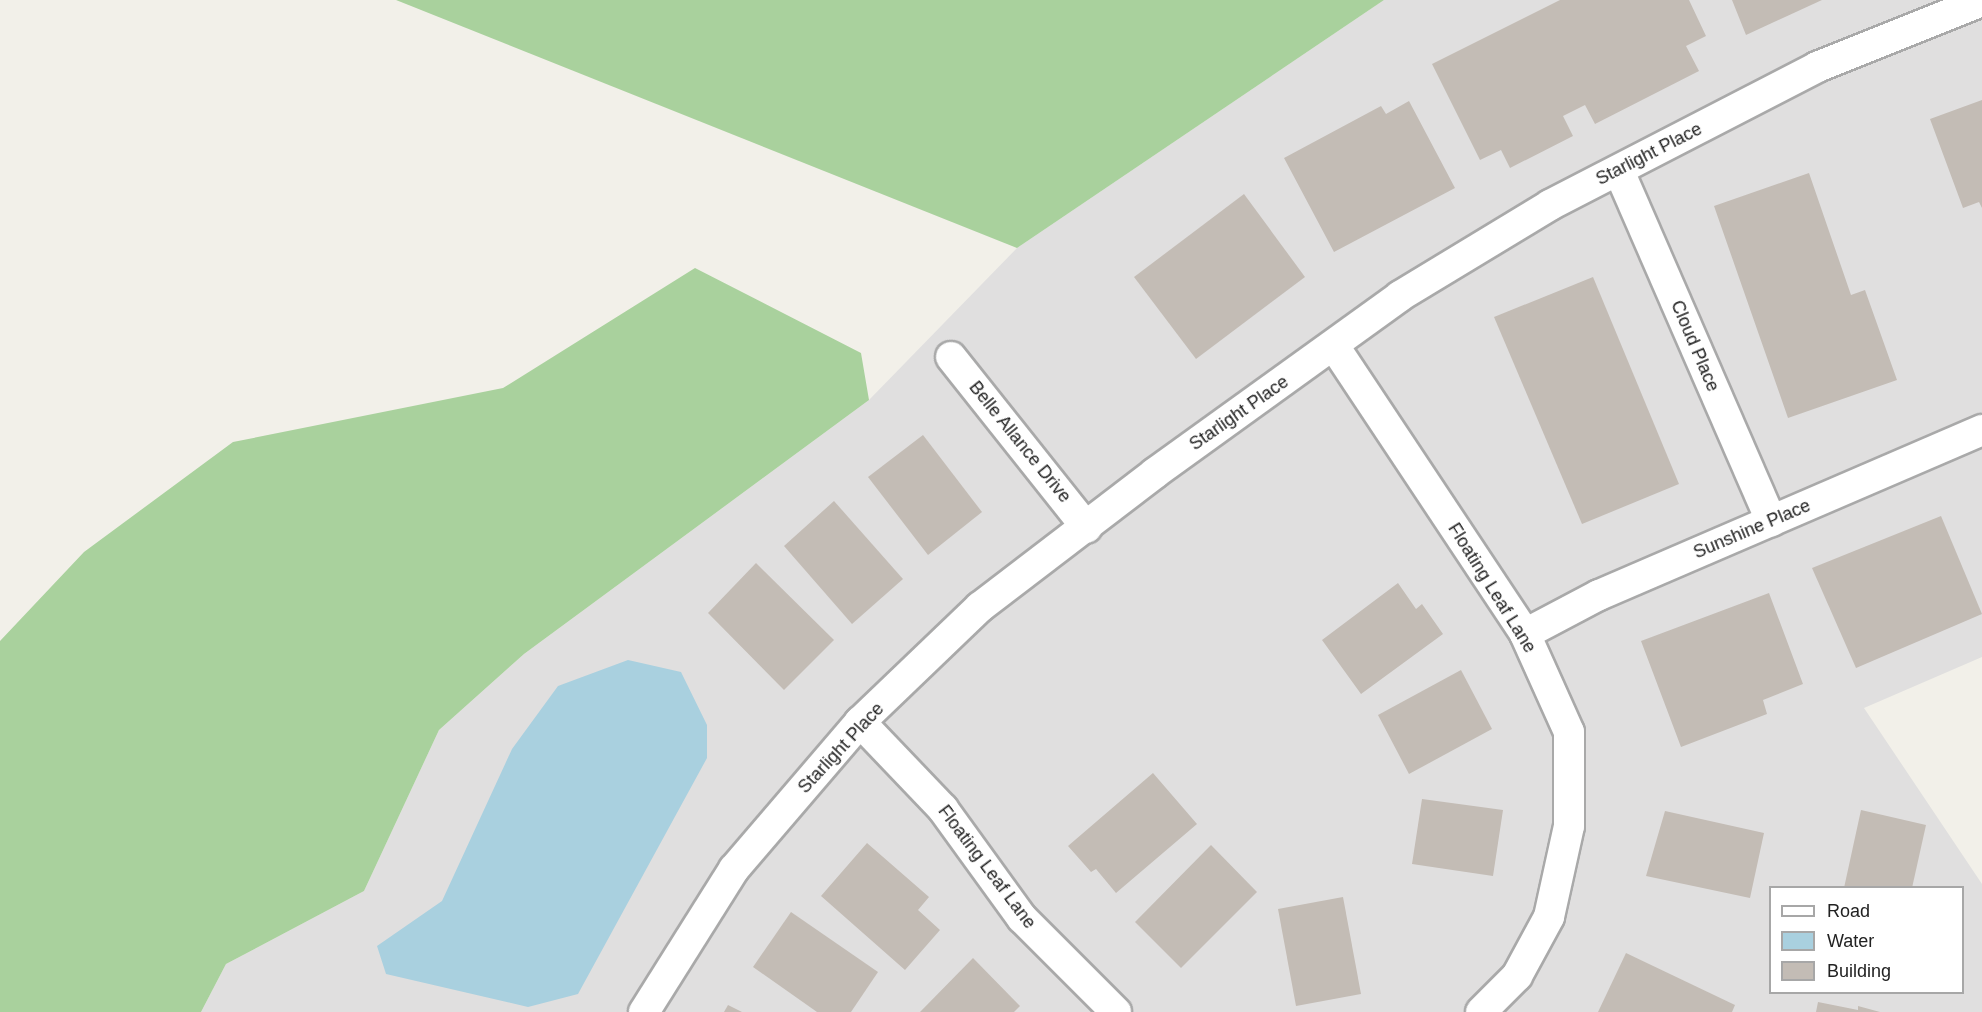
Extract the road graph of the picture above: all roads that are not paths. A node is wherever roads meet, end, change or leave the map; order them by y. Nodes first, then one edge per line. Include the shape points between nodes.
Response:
1 (1982, 1) edge
2 (1619, 171) junction
3 (1334, 346) junction
4 (951, 357) dead end
5 (1982, 430) edge
6 (1771, 520) junction
7 (1087, 528) junction
8 (1525, 634) junction
9 (860, 722) junction
10 (644, 1012) edge
11 (1116, 1012) edge
12 (1481, 1012) edge

1 - 2 street, Starlight Place via 1817,67
2 - 3 street, Starlight Place via 1550,205 1420,284
2 - 6 street, Cloud Place
3 - 7 street, Starlight Place via 1155,473
3 - 8 street, Floating Leaf Lane
4 - 7 street, Belle Allance Drive
5 - 6 street, Sunshine Place
6 - 8 street, Sunshine Place via 1599,595
7 - 9 street, Starlight Place via 980,607
8 - 12 street, Floating Leaf Lane via 1569,732 1569,826 1550,917 1517,976
9 - 10 street, Starlight Place via 734,869
9 - 11 street, Floating Leaf Lane via 943,809 1022,918

